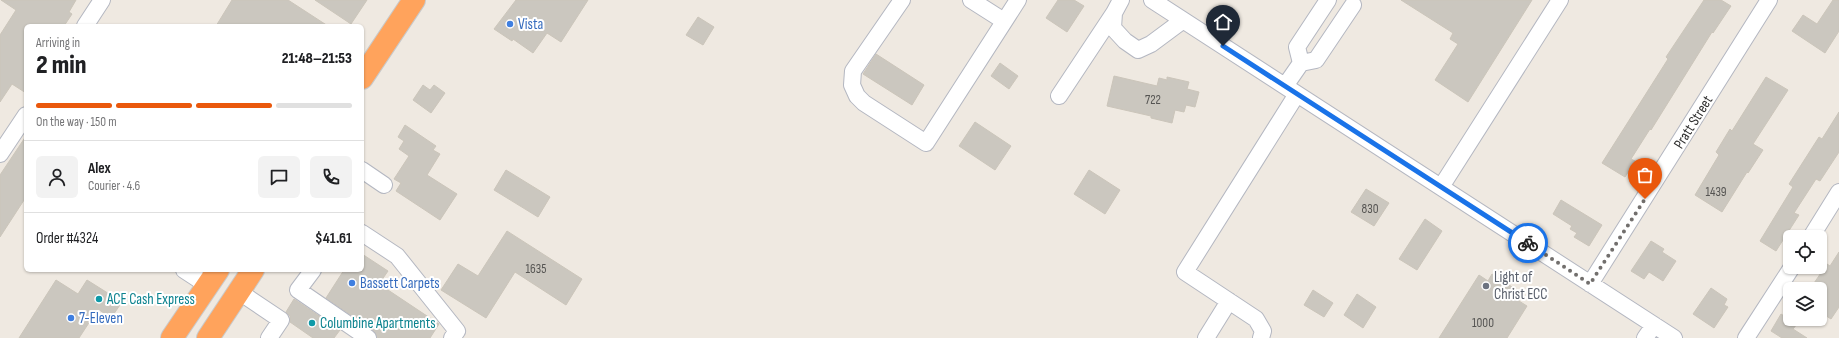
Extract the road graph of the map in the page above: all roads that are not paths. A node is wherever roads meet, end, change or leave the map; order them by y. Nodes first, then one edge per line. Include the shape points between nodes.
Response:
1 (102, 0) edge
2 (414, 0) edge
3 (902, 0) edge
4 (971, 0) edge
5 (1018, 0) edge
6 (1152, 0) edge
7 (1328, 0) edge
8 (1560, 0) edge
9 (1769, 0) edge
10 (1353, 5) dead end
11 (1118, 6) edge
12 (1004, 21) junction
13 (1182, 21) junction
14 (86, 24) edge
15 (1301, 63) junction
16 (364, 75) edge
17 (1291, 90) junction
18 (1058, 96) dead end
19 (24, 118) edge
20 (0, 154) edge
21 (364, 171) edge
22 (384, 185) dead end
23 (1441, 187) junction
24 (1839, 192) edge
25 (1815, 230) edge
26 (364, 234) edge
27 (191, 272) edge
28 (252, 272) edge
29 (309, 272) edge
30 (1787, 274) edge
31 (212, 278) edge
32 (1590, 284) junction
33 (238, 291) junction
34 (1229, 302) junction
35 (1650, 331) edge
36 (172, 338) edge
37 (208, 338) edge
38 (269, 338) edge
39 (368, 338) edge
40 (452, 338) edge
41 (1206, 338) edge
42 (1261, 338) edge
43 (1674, 338) edge
44 (1746, 338) edge

1 - 14 street
2 - 16 highway
3 - 12 street via 854,71 852,85 864,103 926,143
4 - 12 street
5 - 12 street
6 - 13 street
7 - 15 street via 1297,47
8 - 23 street
9 - 32 street, Pratt Street
10 - 15 street via 1316,60
11 - 13 street via 1113,28 1138,50 1151,44
11 - 18 street
13 - 17 street
15 - 17 street
17 - 23 street
17 - 34 street via 1185,272
19 - 20 street
21 - 22 street
23 - 32 street
24 - 25 street
26 - 40 street via 397,256 457,331
27 - 31 street
28 - 33 highway
29 - 39 street via 298,290
30 - 44 street
31 - 36 highway
32 - 35 street
33 - 37 highway
33 - 38 street via 281,320
34 - 41 street
34 - 42 street via 1256,319 1263,331
35 - 43 street

